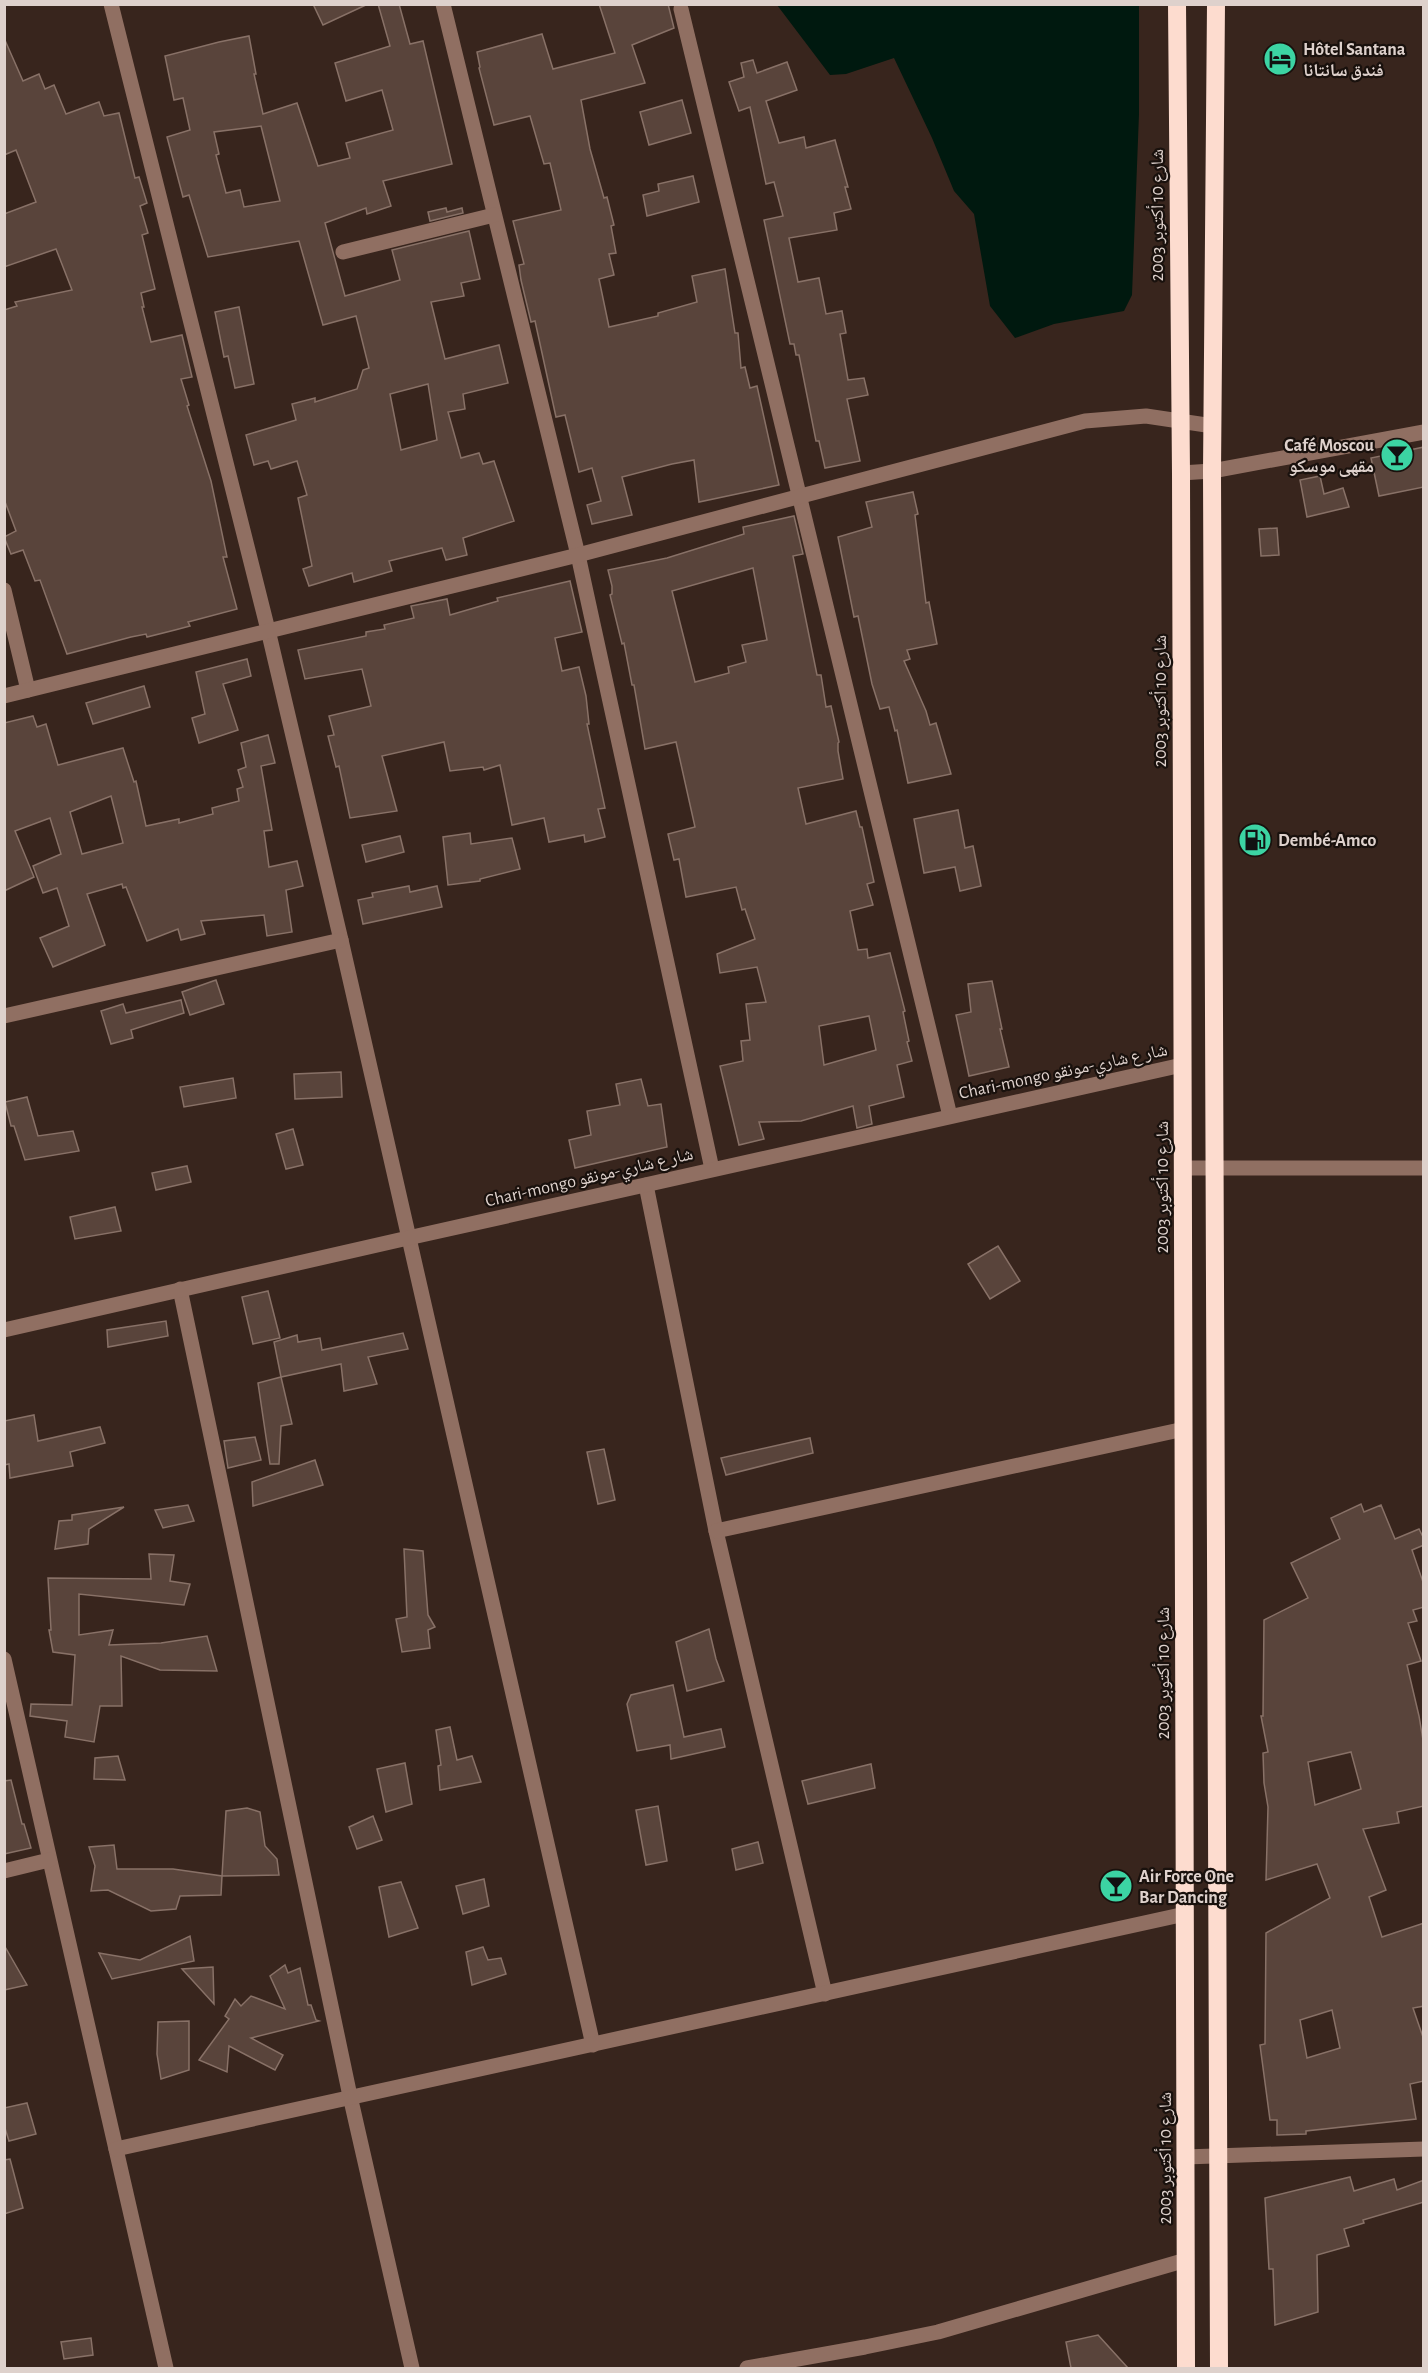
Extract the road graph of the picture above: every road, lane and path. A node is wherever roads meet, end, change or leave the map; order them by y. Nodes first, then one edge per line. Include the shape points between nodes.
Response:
1 (111, 4) edge
2 (443, 4) edge
3 (1177, 4) edge
4 (1216, 4) edge
5 (681, 9) dead end
6 (494, 215) junction
7 (343, 252) dead end
8 (1180, 420) junction
9 (1213, 426) junction
10 (1424, 432) edge
11 (1212, 471) junction
12 (1181, 473) junction
13 (798, 496) junction
14 (578, 555) junction
15 (4, 590) edge
16 (268, 630) junction
17 (28, 690) junction
18 (4, 696) edge
19 (341, 940) junction
20 (4, 1016) edge
21 (1182, 1065) junction
22 (950, 1116) junction
23 (1182, 1168) junction
24 (1424, 1168) edge
25 (712, 1169) junction
26 (1214, 1169) junction
27 (646, 1185) junction
28 (408, 1238) junction
29 (180, 1289) junction
30 (4, 1330) edge
31 (1184, 1429) junction
32 (717, 1532) junction
33 (4, 1659) edge
34 (49, 1860) junction
35 (4, 1871) edge
36 (1185, 1914) junction
37 (825, 1994) junction
38 (592, 2045) junction
39 (350, 2096) junction
40 (116, 2149) junction
41 (1424, 2149) edge
42 (1218, 2156) junction
43 (1185, 2157) junction
44 (1186, 2260) junction
45 (166, 2368) edge
46 (412, 2368) edge
47 (747, 2368) edge
48 (1186, 2368) edge
49 (1219, 2368) edge

1 - 16 street
2 - 6 street
3 - 8 highway, شارع 10 أكتوبر 2003
4 - 9 highway
5 - 13 street
6 - 7 street
6 - 14 street
8 - 9 street
8 - 12 highway, شارع 10 أكتوبر 2003
8 - 13 street via 1146,416 1085,421
9 - 11 highway
10 - 11 street
11 - 12 street
11 - 26 highway
12 - 21 highway, شارع 10 أكتوبر 2003
13 - 14 street
13 - 22 street
14 - 16 street
14 - 25 street
15 - 17 street
16 - 17 street
16 - 19 street
17 - 18 street
19 - 20 street
19 - 28 street
21 - 22 street, Chari-mongo شار ع شاري-مونقو
21 - 23 highway, شارع 10 أكتوبر 2003
22 - 25 street, Chari-mongo شار ع شاري-مونقو
23 - 26 street
23 - 31 highway, شارع 10 أكتوبر 2003
24 - 26 street
25 - 27 street, Chari-mongo شار ع شاري-مونقو
26 - 42 highway
27 - 28 street, Chari-mongo شار ع شاري-مونقو
27 - 32 street
28 - 29 street, Chari-mongo شار ع شاري-مونقو
28 - 38 street
29 - 30 street, Chari-mongo شار ع شاري-مونقو
29 - 39 street
31 - 32 street
31 - 36 highway, شارع 10 أكتوبر 2003
32 - 37 street
33 - 34 street
34 - 35 street
34 - 40 street
36 - 37 street
36 - 43 highway, شارع 10 أكتوبر 2003
37 - 38 street
38 - 39 street
39 - 40 street
39 - 46 street
40 - 45 street
41 - 42 street
42 - 43 street
42 - 49 highway
43 - 44 highway, شارع 10 أكتوبر 2003
44 - 47 street via 938,2332
44 - 48 highway, شارع 10 أكتوبر 2003

